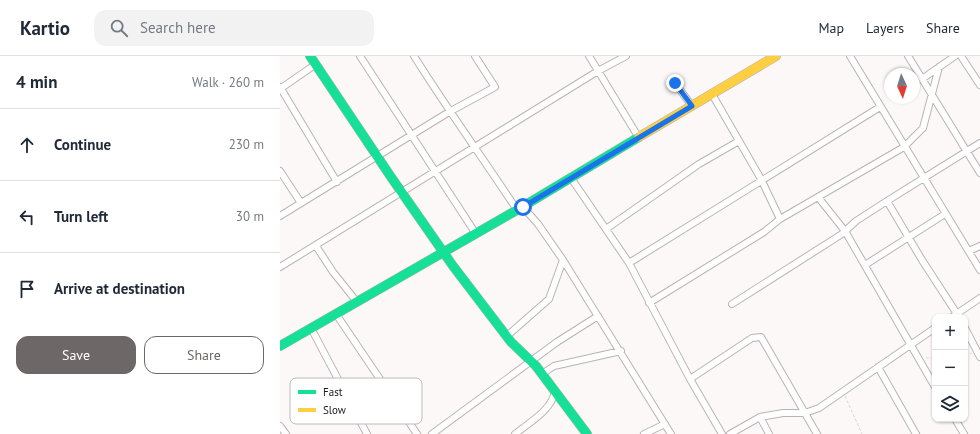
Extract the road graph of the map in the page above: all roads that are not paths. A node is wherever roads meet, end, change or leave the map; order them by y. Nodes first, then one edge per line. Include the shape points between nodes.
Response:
1 (310, 56) edge
2 (360, 56) edge
3 (414, 56) edge
4 (475, 56) edge
5 (588, 56) edge
6 (626, 56) edge
7 (776, 56) edge
8 (850, 56) edge
9 (908, 56) edge
10 (955, 56) edge
11 (961, 56) edge
12 (316, 64) junction
13 (939, 67) junction
14 (598, 71) junction
15 (922, 79) junction
16 (675, 83) dead end
17 (980, 85) edge
18 (280, 88) edge
19 (712, 94) junction
20 (932, 96) junction
21 (692, 106) junction
22 (880, 107) junction
23 (449, 112) junction
24 (412, 136) junction
25 (639, 138) junction
26 (739, 141) junction
27 (980, 143) edge
28 (476, 147) junction
29 (904, 147) junction
30 (966, 151) junction
31 (377, 157) junction
32 (280, 171) edge
33 (435, 172) junction
34 (980, 173) edge
35 (571, 178) junction
36 (923, 178) junction
37 (761, 180) junction
38 (337, 182) junction
39 (402, 193) junction
40 (818, 197) junction
41 (887, 201) junction
42 (301, 203) junction
43 (520, 209) junction
44 (946, 214) junction
45 (280, 216) edge
46 (780, 219) junction
47 (606, 229) junction
48 (845, 231) junction
49 (476, 234) junction
50 (908, 236) junction
51 (316, 246) junction
52 (980, 246) edge
53 (969, 251) junction
54 (443, 253) junction
55 (563, 260) junction
56 (629, 263) junction
57 (865, 265) junction
58 (280, 267) edge
59 (980, 270) edge
60 (980, 298) edge
61 (357, 302) junction
62 (650, 303) junction
63 (732, 304) dead end
64 (336, 314) junction
65 (955, 314) edge
66 (959, 314) edge
67 (598, 316) junction
68 (311, 328) junction
69 (932, 330) edge
70 (968, 334) edge
71 (506, 336) junction
72 (910, 345) junction
73 (280, 346) edge
74 (621, 351) junction
75 (979, 354) edge
76 (530, 362) junction
77 (878, 367) junction
78 (542, 374) junction
79 (337, 378) edge
80 (379, 378) edge
81 (690, 379) junction
82 (934, 386) edge
83 (555, 391) junction
84 (805, 413) junction
85 (760, 417) junction
86 (957, 422) edge
87 (362, 424) edge
88 (410, 424) edge
89 (664, 424) junction
90 (280, 426) edge
91 (286, 434) edge
92 (367, 434) edge
93 (417, 434) edge
94 (432, 434) edge
95 (516, 434) edge
96 (587, 434) edge
97 (644, 434) edge
98 (671, 434) edge
99 (722, 434) edge
100 (730, 434) edge
101 (770, 434) edge
102 (816, 434) edge
103 (916, 434) edge
104 (964, 434) edge

1 - 12 main road
2 - 24 street
3 - 23 street
4 - 23 street via 495,87
5 - 14 street
6 - 14 street
7 - 19 main road
8 - 22 street
9 - 15 street
10 - 13 street
11 - 17 street
12 - 18 street
12 - 31 main road
13 - 15 street
13 - 20 street
14 - 25 street
14 - 28 street
15 - 20 street
16 - 21 street
18 - 38 street
19 - 21 main road
19 - 26 street
20 - 29 street via 923,128
20 - 30 street
21 - 25 main road
22 - 29 street
22 - 37 street
23 - 24 street
23 - 28 street
24 - 31 street
24 - 33 street
25 - 35 main road
26 - 37 street
26 - 47 street via 699,164
27 - 30 street
28 - 33 street
28 - 43 street
29 - 36 street
29 - 40 street
30 - 34 street
30 - 36 street
31 - 38 street
31 - 39 main road
32 - 42 street
33 - 39 street
33 - 49 street
35 - 43 main road
35 - 47 street
36 - 41 street
36 - 44 street
37 - 46 street
37 - 56 street
38 - 42 street
39 - 51 street
39 - 54 main road
40 - 46 street
40 - 48 street
41 - 48 street
41 - 50 street
42 - 45 street
43 - 49 main road
43 - 55 street via 538,224
44 - 50 street
44 - 53 street
46 - 62 street via 764,232
47 - 56 street
48 - 57 street
48 - 63 street
49 - 54 main road
50 - 57 street
50 - 65 street
51 - 58 street
51 - 61 street
52 - 53 street
53 - 59 street
54 - 61 main road
54 - 71 main road
55 - 67 street
55 - 71 street via 549,299
56 - 62 street
57 - 72 street
60 - 66 street
61 - 64 main road
62 - 81 street
64 - 68 main road
64 - 80 street
67 - 74 street
67 - 76 street
68 - 73 main road
68 - 79 street
69 - 72 street
70 - 75 street
71 - 76 main road
72 - 77 street
72 - 82 street
74 - 78 street via 554,366
74 - 89 street
76 - 78 main road
76 - 94 street
77 - 84 street via 818,408
77 - 103 street
78 - 83 main road
81 - 84 street via 752,338 761,337
81 - 99 street
83 - 95 street via 554,400 548,407
83 - 96 main road
84 - 85 street
84 - 102 street
85 - 100 street
85 - 101 street
86 - 104 street
87 - 92 street
88 - 93 street
89 - 97 street
89 - 98 street
90 - 91 street

